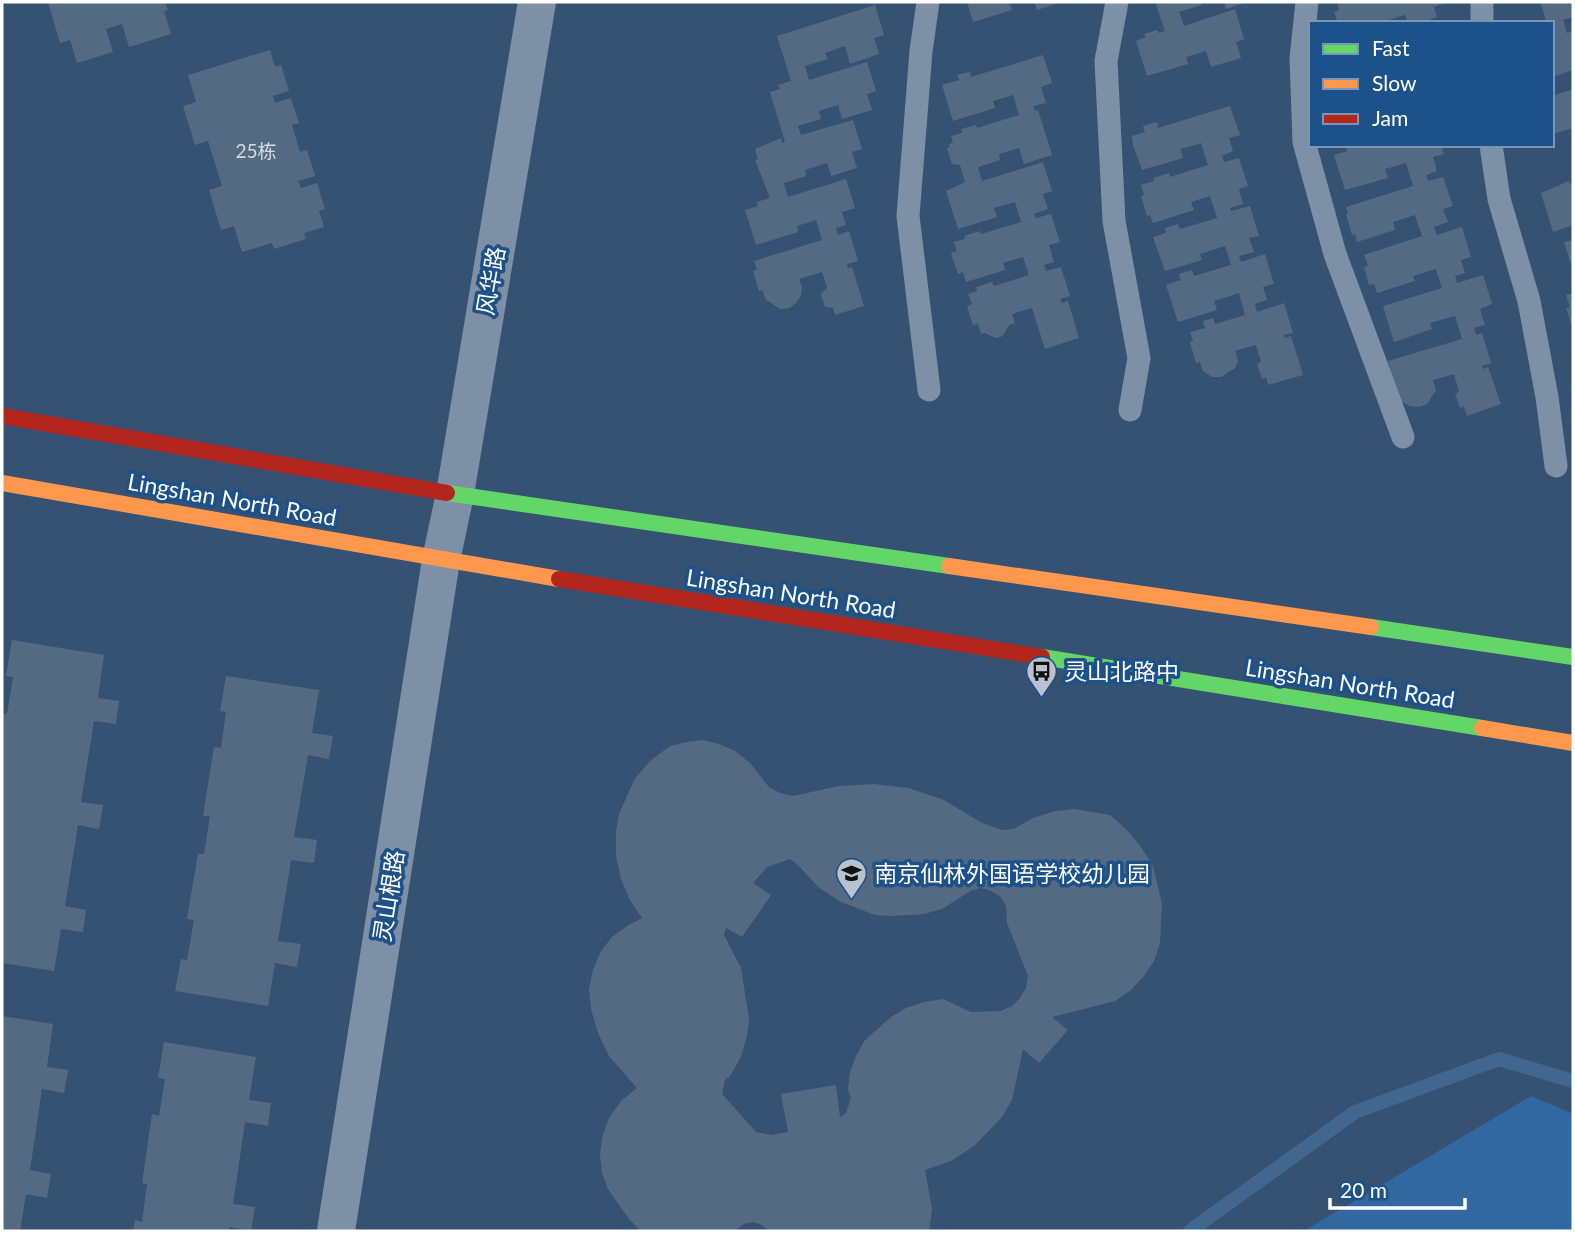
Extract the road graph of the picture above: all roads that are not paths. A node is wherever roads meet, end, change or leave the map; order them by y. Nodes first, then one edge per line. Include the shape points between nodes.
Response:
1 (537, 2) edge
2 (928, 2) edge
3 (1117, 2) edge
4 (1307, 2) edge
5 (1482, 2) edge
6 (1482, 21) edge
7 (1491, 147) edge
8 (929, 390) dead end
9 (1130, 410) dead end
10 (2, 416) edge
11 (1403, 437) dead end
12 (1556, 466) dead end
13 (2, 483) edge
14 (454, 494) junction
15 (441, 560) junction
16 (1573, 657) edge
17 (1573, 743) edge
18 (336, 1231) edge

1 - 14 street, 风华路
2 - 8 lane via 908,216
3 - 9 lane via 1107,61 1114,220 1139,358
4 - 11 lane via 1301,58 1304,142 1335,254
5 - 6 lane
7 - 12 lane via 1499,199 1529,300
10 - 14 main road, Lingshan North Road
13 - 15 main road, Lingshan North Road
14 - 15 street, 风华路
14 - 16 main road, Lingshan North Road
15 - 17 main road, Lingshan North Road
15 - 18 street, 灵山根路

